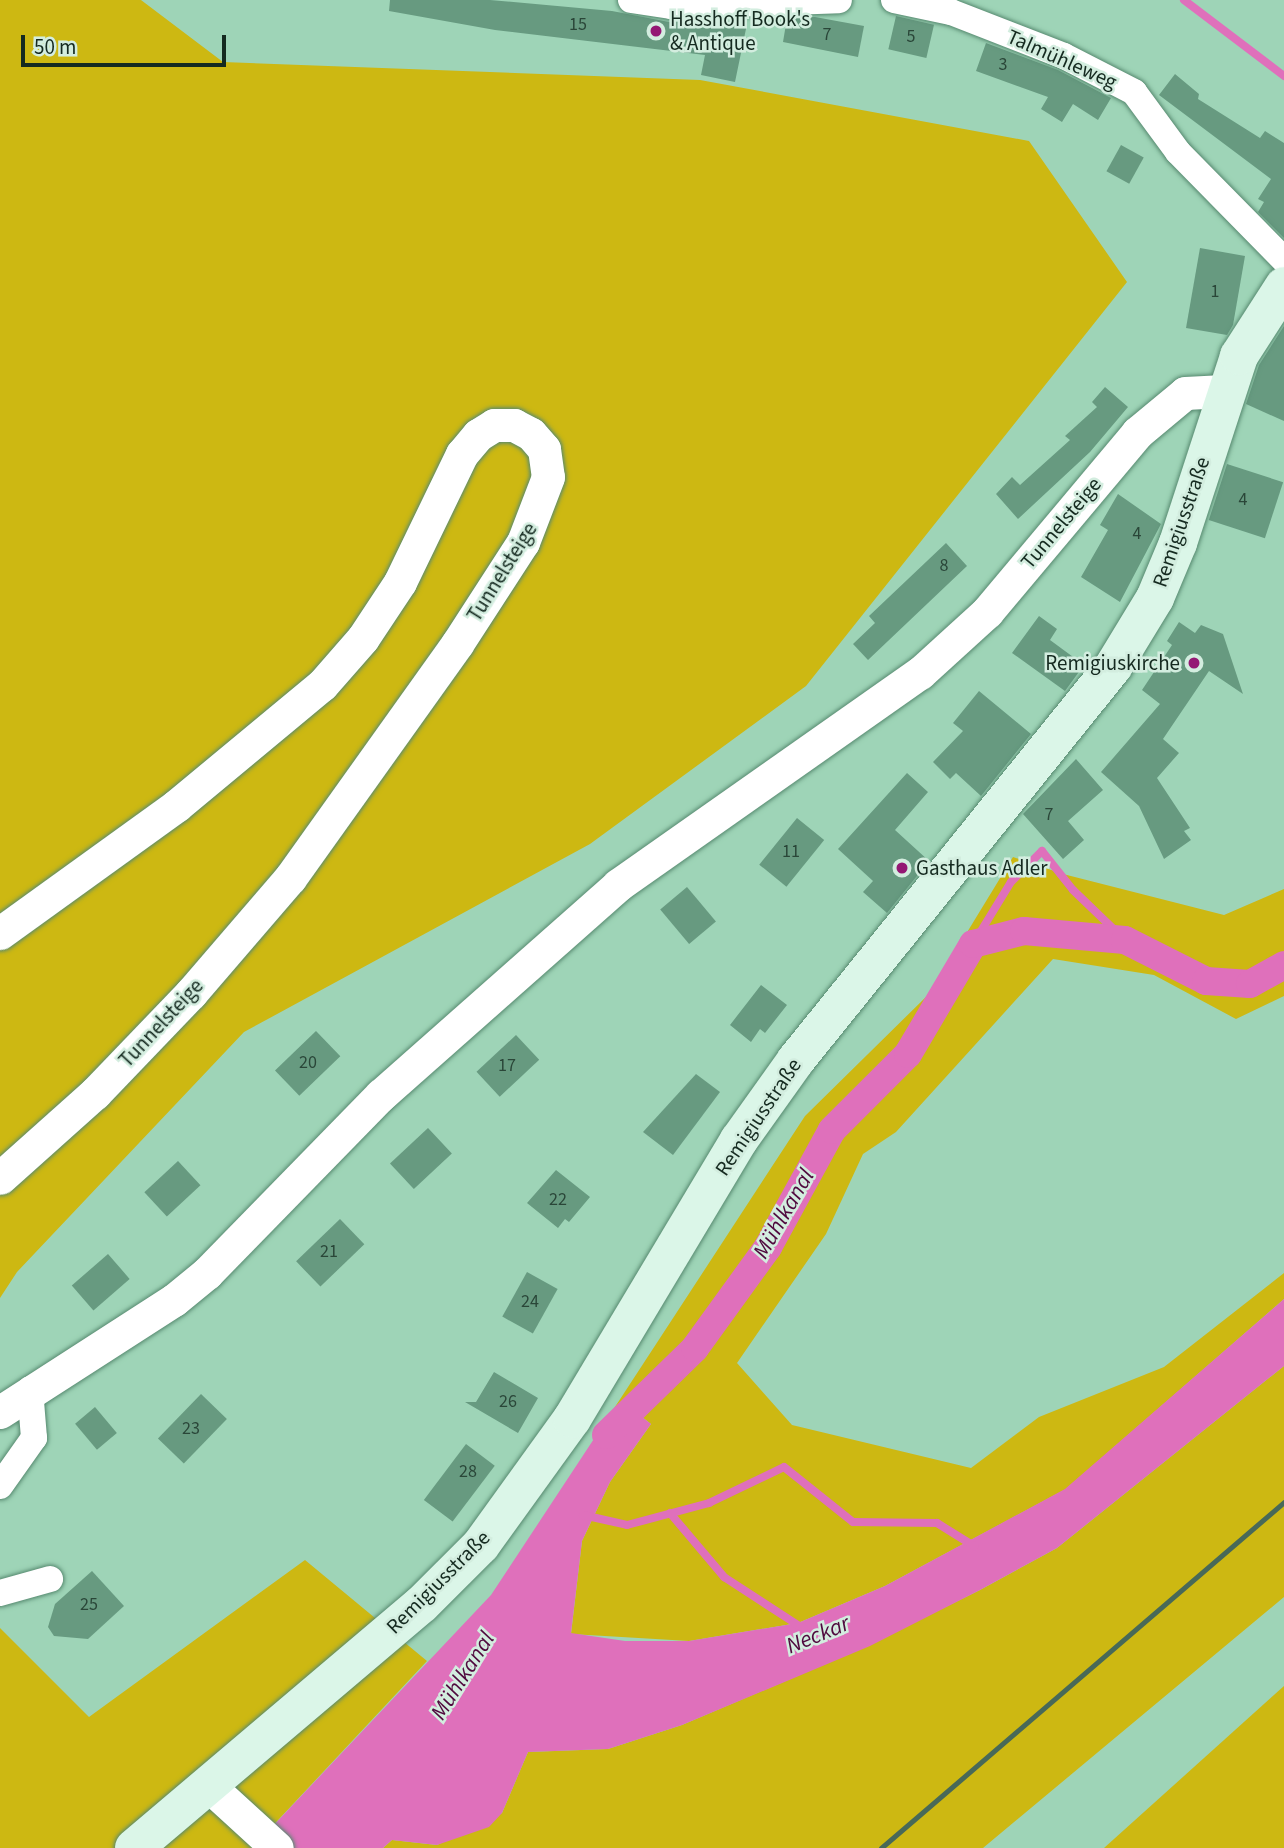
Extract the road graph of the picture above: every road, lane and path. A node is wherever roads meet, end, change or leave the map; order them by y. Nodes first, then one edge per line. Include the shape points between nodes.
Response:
1 (631, 0) edge
2 (826, 0) edge
3 (839, 0) edge
4 (894, 0) edge
5 (1284, 260) edge
6 (1284, 286) edge
7 (1224, 391) junction
8 (0, 933) edge
9 (0, 1178) edge
10 (30, 1389) junction
11 (0, 1412) edge
12 (0, 1486) edge
13 (50, 1579) dead end
14 (0, 1593) edge
15 (219, 1796) junction
16 (134, 1848) edge
17 (278, 1848) edge

1 - 2 street via 671,6
2 - 3 street
4 - 5 street, Talmühleweg via 951,12 1064,56 1134,92 1178,152
6 - 7 main road, Remigiusstraße via 1239,356
7 - 10 street, Tunnelsteige via 1185,393 1137,433 987,612 920,673 618,885 381,1096 207,1273 174,1300
7 - 15 main road, Remigiusstraße via 1178,543 1155,598 1113,667 796,1060 738,1140 572,1419 496,1524 422,1604
8 - 9 street, Tunnelsteige via 176,806 322,685 363,638 400,582 462,454 494,425 514,425 531,434 544,449 548,477 523,542 290,878 95,1093
10 - 11 street, Tunnelsteige
10 - 12 street via 34,1438
13 - 14 street
15 - 16 main road, Remigiusstraße
15 - 17 street

